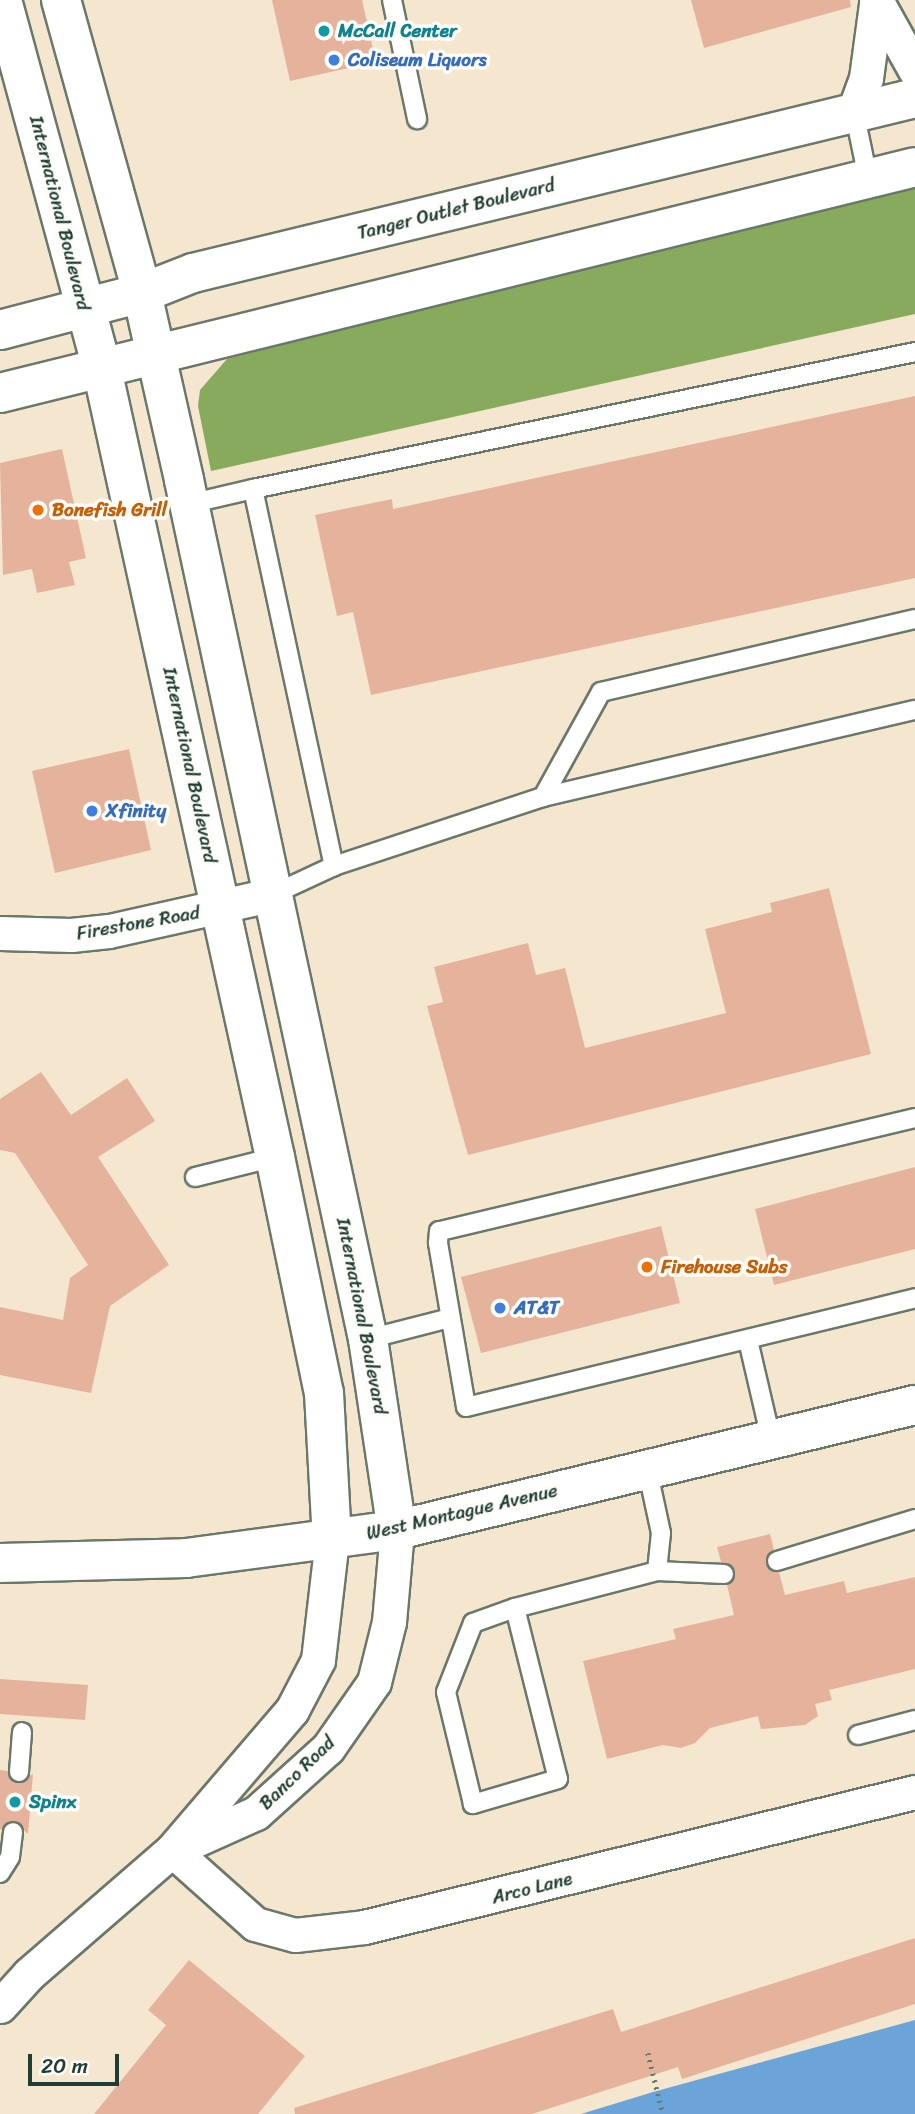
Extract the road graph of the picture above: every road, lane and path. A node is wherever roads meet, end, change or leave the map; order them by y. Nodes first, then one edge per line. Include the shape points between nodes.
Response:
1 (2, 0) edge
2 (61, 0) edge
3 (392, 0) edge
4 (876, 2) edge
5 (915, 70) edge
6 (915, 98) edge
7 (855, 111) junction
8 (417, 119) dead end
9 (915, 167) edge
10 (868, 178) junction
11 (142, 293) junction
12 (84, 310) junction
13 (0, 330) edge
14 (915, 352) edge
15 (156, 355) junction
16 (103, 369) junction
17 (0, 393) edge
18 (253, 489) junction
19 (189, 504) junction
20 (915, 619) edge
21 (915, 710) edge
22 (544, 797) junction
23 (334, 866) junction
24 (274, 894) junction
25 (221, 907) junction
26 (0, 933) edge
27 (915, 1118) edge
28 (275, 1157) junction
29 (195, 1177) dead end
30 (915, 1297) edge
31 (450, 1318) junction
32 (368, 1339) junction
33 (748, 1340) junction
34 (915, 1405) edge
35 (771, 1439) junction
36 (647, 1468) junction
37 (915, 1519) edge
38 (397, 1530) junction
39 (332, 1539) junction
40 (777, 1561) dead end
41 (0, 1563) edge
42 (657, 1571) junction
43 (724, 1574) dead end
44 (515, 1608) junction
45 (915, 1720) edge
46 (22, 1732) dead end
47 (858, 1735) dead end
48 (19, 1772) dead end
49 (915, 1793) edge
50 (13, 1832) dead end
51 (172, 1850) junction
52 (0, 1873) edge
53 (0, 2006) edge
54 (648, 2053) dead end
55 (663, 2114) edge

1 - 12 main road, International Boulevard
2 - 11 main road, International Boulevard
3 - 8 lane
4 - 5 street
4 - 7 street via 866,78
6 - 7 main road, Tanger Outlet Boulevard
7 - 10 lane
7 - 11 main road, Tanger Outlet Boulevard via 193,273
9 - 10 main road
10 - 15 main road
11 - 12 main road, Tanger Outlet Boulevard
11 - 15 main road, International Boulevard
12 - 13 main road, Tanger Outlet Boulevard
12 - 16 main road, International Boulevard
14 - 18 lane
15 - 16 main road
15 - 19 main road, International Boulevard
16 - 17 main road
16 - 25 main road, International Boulevard
18 - 19 lane
18 - 23 lane
19 - 24 main road, International Boulevard
20 - 22 lane via 601,692
21 - 22 lane
22 - 23 lane
23 - 24 lane
24 - 25 street, Firestone Road
24 - 32 main road, International Boulevard
25 - 26 street, Firestone Road via 110,931
25 - 28 main road, International Boulevard
27 - 31 lane via 439,1231
28 - 29 lane
28 - 39 main road, International Boulevard via 324,1393
30 - 33 lane
31 - 32 lane
31 - 33 lane via 466,1407
32 - 38 main road, International Boulevard
33 - 35 lane
34 - 35 main road, West Montague Avenue
35 - 36 main road, West Montague Avenue
36 - 38 main road, West Montague Avenue
36 - 42 lane via 661,1533
37 - 40 lane
38 - 39 main road, West Montague Avenue
38 - 51 street, Banco Road via 389,1622 374,1682 328,1748 256,1812
39 - 41 main road, West Montague Avenue via 186,1558
39 - 51 street, Banco Road via 318,1660 292,1710
42 - 43 lane
42 - 44 lane
44 - 44 lane via 473,1623 446,1682 473,1804 558,1779
45 - 47 lane
46 - 48 lane
49 - 51 street, Arco Lane via 390,1922 295,1935 256,1924
50 - 52 lane via 9,1857
51 - 53 street, Banco Road via 29,1974
54 - 55 path

